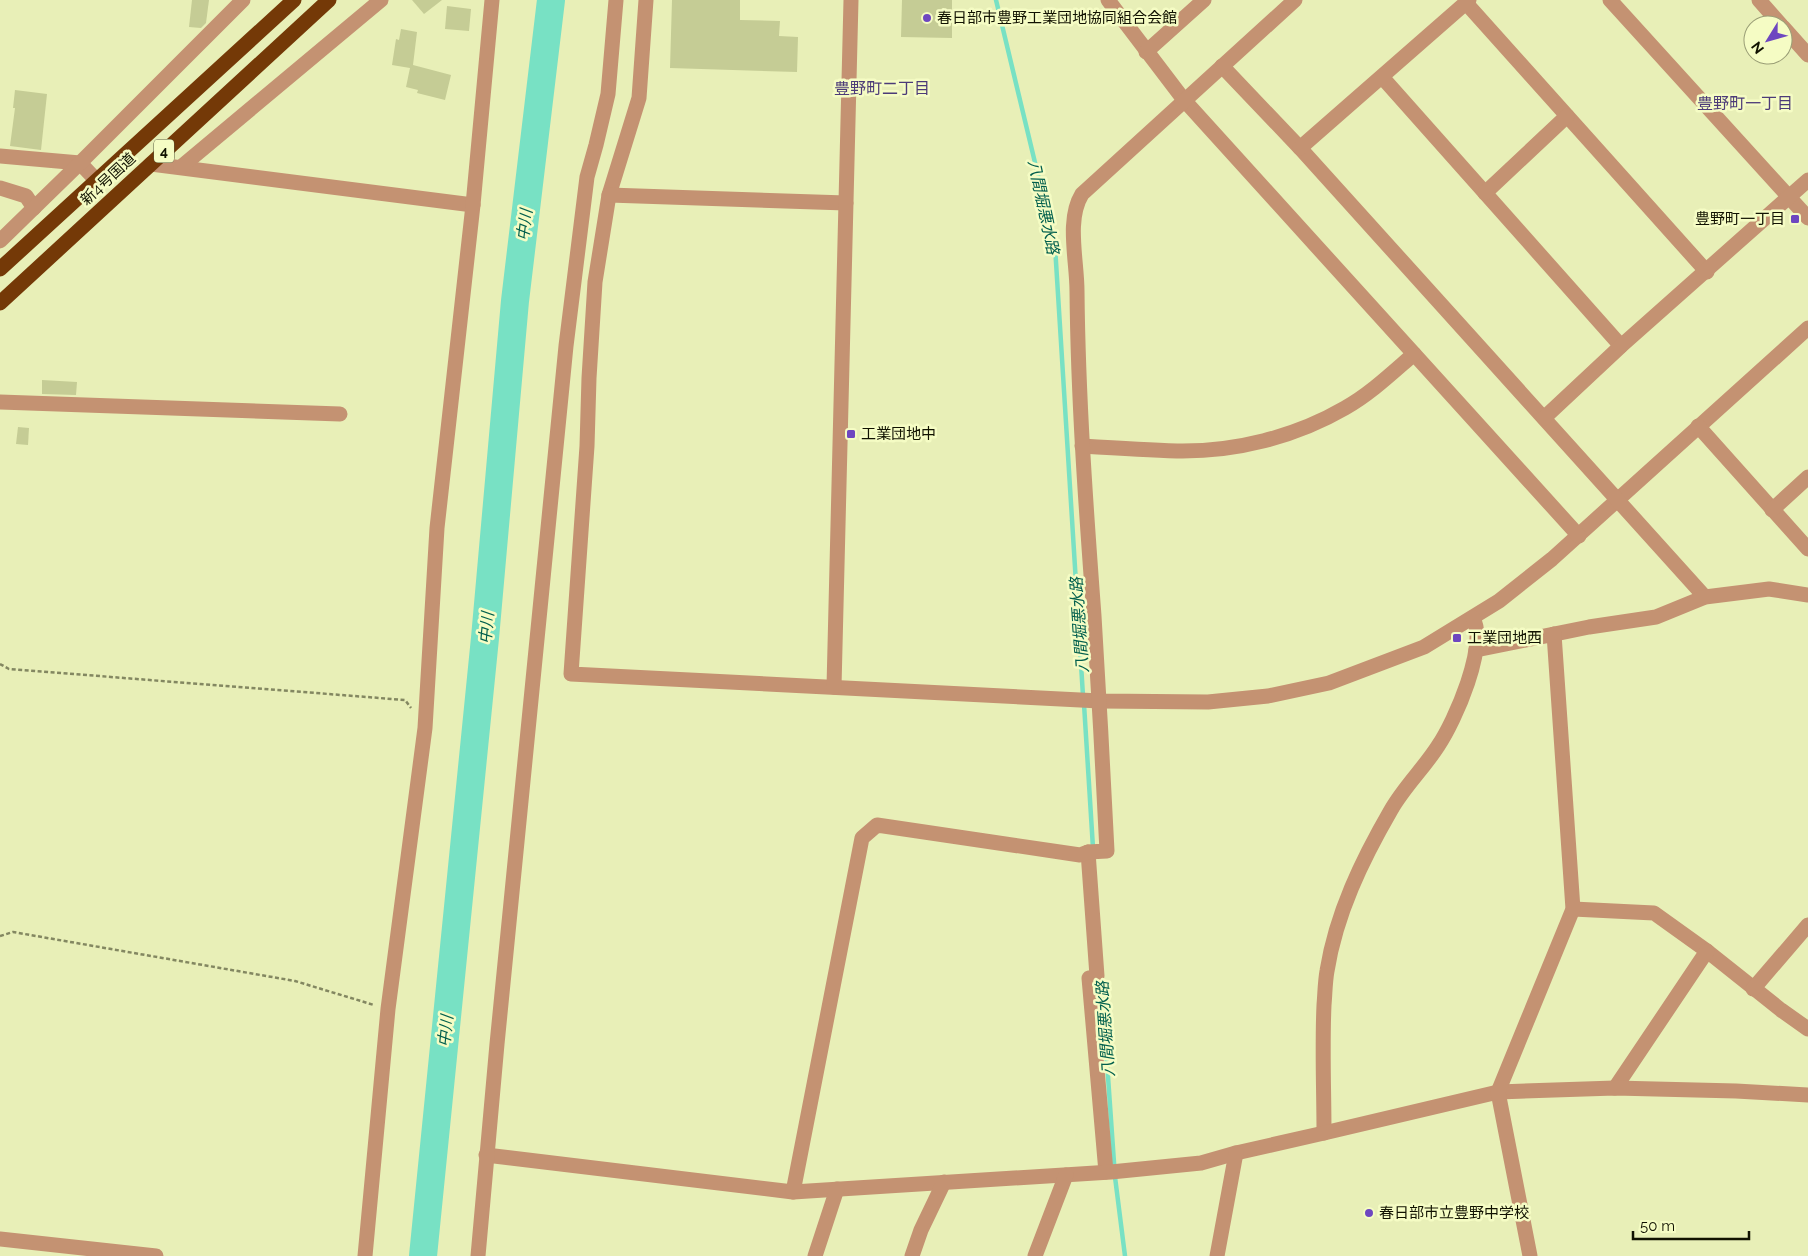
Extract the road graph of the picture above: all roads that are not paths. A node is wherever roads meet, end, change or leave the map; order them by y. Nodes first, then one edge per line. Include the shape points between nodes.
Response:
1 (243, 0) edge
2 (294, 0) edge
3 (329, 0) edge
4 (381, 0) edge
5 (492, 0) edge
6 (616, 0) edge
7 (646, 0) edge
8 (851, 0) edge
9 (1108, 0) edge
10 (1204, 0) edge
11 (1295, 0) edge
12 (1610, 0) edge
13 (1759, 0) edge
14 (1468, 1) edge
15 (1772, 15) edge
16 (1793, 38) edge
17 (1146, 52) junction
18 (1808, 55) edge
19 (1222, 66) junction
20 (1382, 77) junction
21 (1184, 100) junction
22 (1567, 116) junction
23 (1300, 148) junction
24 (0, 156) edge
25 (80, 163) junction
26 (151, 164) junction
27 (182, 167) junction
28 (1808, 180) edge
29 (97, 181) junction
30 (0, 188) edge
31 (1485, 193) junction
32 (609, 195) junction
33 (1789, 197) junction
34 (846, 203) junction
35 (473, 205) junction
36 (34, 208) junction
37 (1808, 218) edge
38 (0, 241) edge
39 (0, 269) edge
40 (1707, 272) junction
41 (0, 303) edge
42 (1808, 328) edge
43 (1621, 346) junction
44 (1414, 354) junction
45 (0, 402) edge
46 (340, 414) dead end
47 (1544, 418) junction
48 (1698, 426) junction
49 (1082, 446) junction
50 (1808, 477) edge
51 (1617, 501) junction
52 (1772, 510) junction
53 (1578, 536) junction
54 (1808, 549) edge
55 (1808, 594) edge
56 (1705, 597) junction
57 (1473, 618) junction
58 (1554, 634) junction
59 (1476, 650) junction
60 (834, 687) junction
61 (1097, 701) junction
62 (1094, 852) junction
63 (1573, 909) junction
64 (1808, 925) edge
65 (1707, 951) junction
66 (1753, 989) junction
67 (1808, 1029) edge
68 (1615, 1088) junction
69 (1498, 1092) junction
70 (1808, 1095) edge
71 (1324, 1134) junction
72 (1236, 1153) junction
73 (486, 1155) junction
74 (1114, 1171) junction
75 (1066, 1174) junction
76 (944, 1182) junction
77 (837, 1189) junction
78 (793, 1192) junction
79 (0, 1239) edge
80 (156, 1256) edge
81 (365, 1256) edge
82 (478, 1256) edge
83 (815, 1256) edge
84 (912, 1256) edge
85 (1035, 1256) edge
86 (1217, 1256) edge
87 (1530, 1256) edge

1 - 25 street
2 - 29 highway, 新4号国道 / 4
3 - 26 highway, 新4号国道 / 4
4 - 27 street
5 - 35 street
6 - 73 street via 608,94 587,177 564,366
7 - 32 street via 639,98
8 - 34 street
9 - 17 street
10 - 17 street
11 - 19 street
12 - 33 street
13 - 15 street
14 - 20 street
14 - 22 street
16 - 18 street
17 - 21 street
19 - 21 street
19 - 23 street
20 - 23 street
20 - 31 street
21 - 44 street
21 - 49 street via 1076,203 1073,217
22 - 31 street
22 - 40 street
23 - 47 street
24 - 25 street
25 - 29 street
25 - 36 street
26 - 27 street
26 - 41 highway, 新4号国道 / 4
27 - 35 street
28 - 33 street
29 - 39 highway, 新4号国道 / 4
30 - 36 street via 26,196
31 - 43 street
32 - 34 street
32 - 60 street via 595,282 572,674
33 - 37 street
33 - 40 street
34 - 60 street
35 - 81 street via 437,528 426,728 388,1009
36 - 38 street
40 - 43 street
42 - 48 street
43 - 47 street
44 - 49 street via 1346,408 1318,423 1253,444 1178,451
44 - 53 street
45 - 46 street
47 - 51 street
48 - 51 street
48 - 52 street
49 - 61 street
50 - 52 street
51 - 53 street
51 - 56 street
52 - 54 street
53 - 57 street via 1524,583
55 - 56 street via 1769,589
56 - 58 street via 1656,617
57 - 59 street via 1477,625
57 - 61 street via 1424,647 1329,683 1268,696 1208,702
58 - 59 street
58 - 63 street
59 - 71 street via 1464,695 1439,745 1392,808 1341,911 1326,971 1322,1035
60 - 61 street
61 - 62 street via 1107,851
62 - 74 street via 1097,976 1089,978
62 - 78 street via 1080,855 877,825 862,838
63 - 65 street via 1654,912
63 - 69 street
64 - 66 street
65 - 66 street
65 - 68 street
66 - 67 street
68 - 69 street
68 - 70 street
69 - 71 street
69 - 87 street
71 - 72 street
72 - 74 street via 1201,1162
72 - 86 street
73 - 78 street
73 - 82 street
74 - 75 street
75 - 76 street
75 - 85 street
76 - 77 street
76 - 84 street
77 - 78 street
77 - 83 street
79 - 80 street

